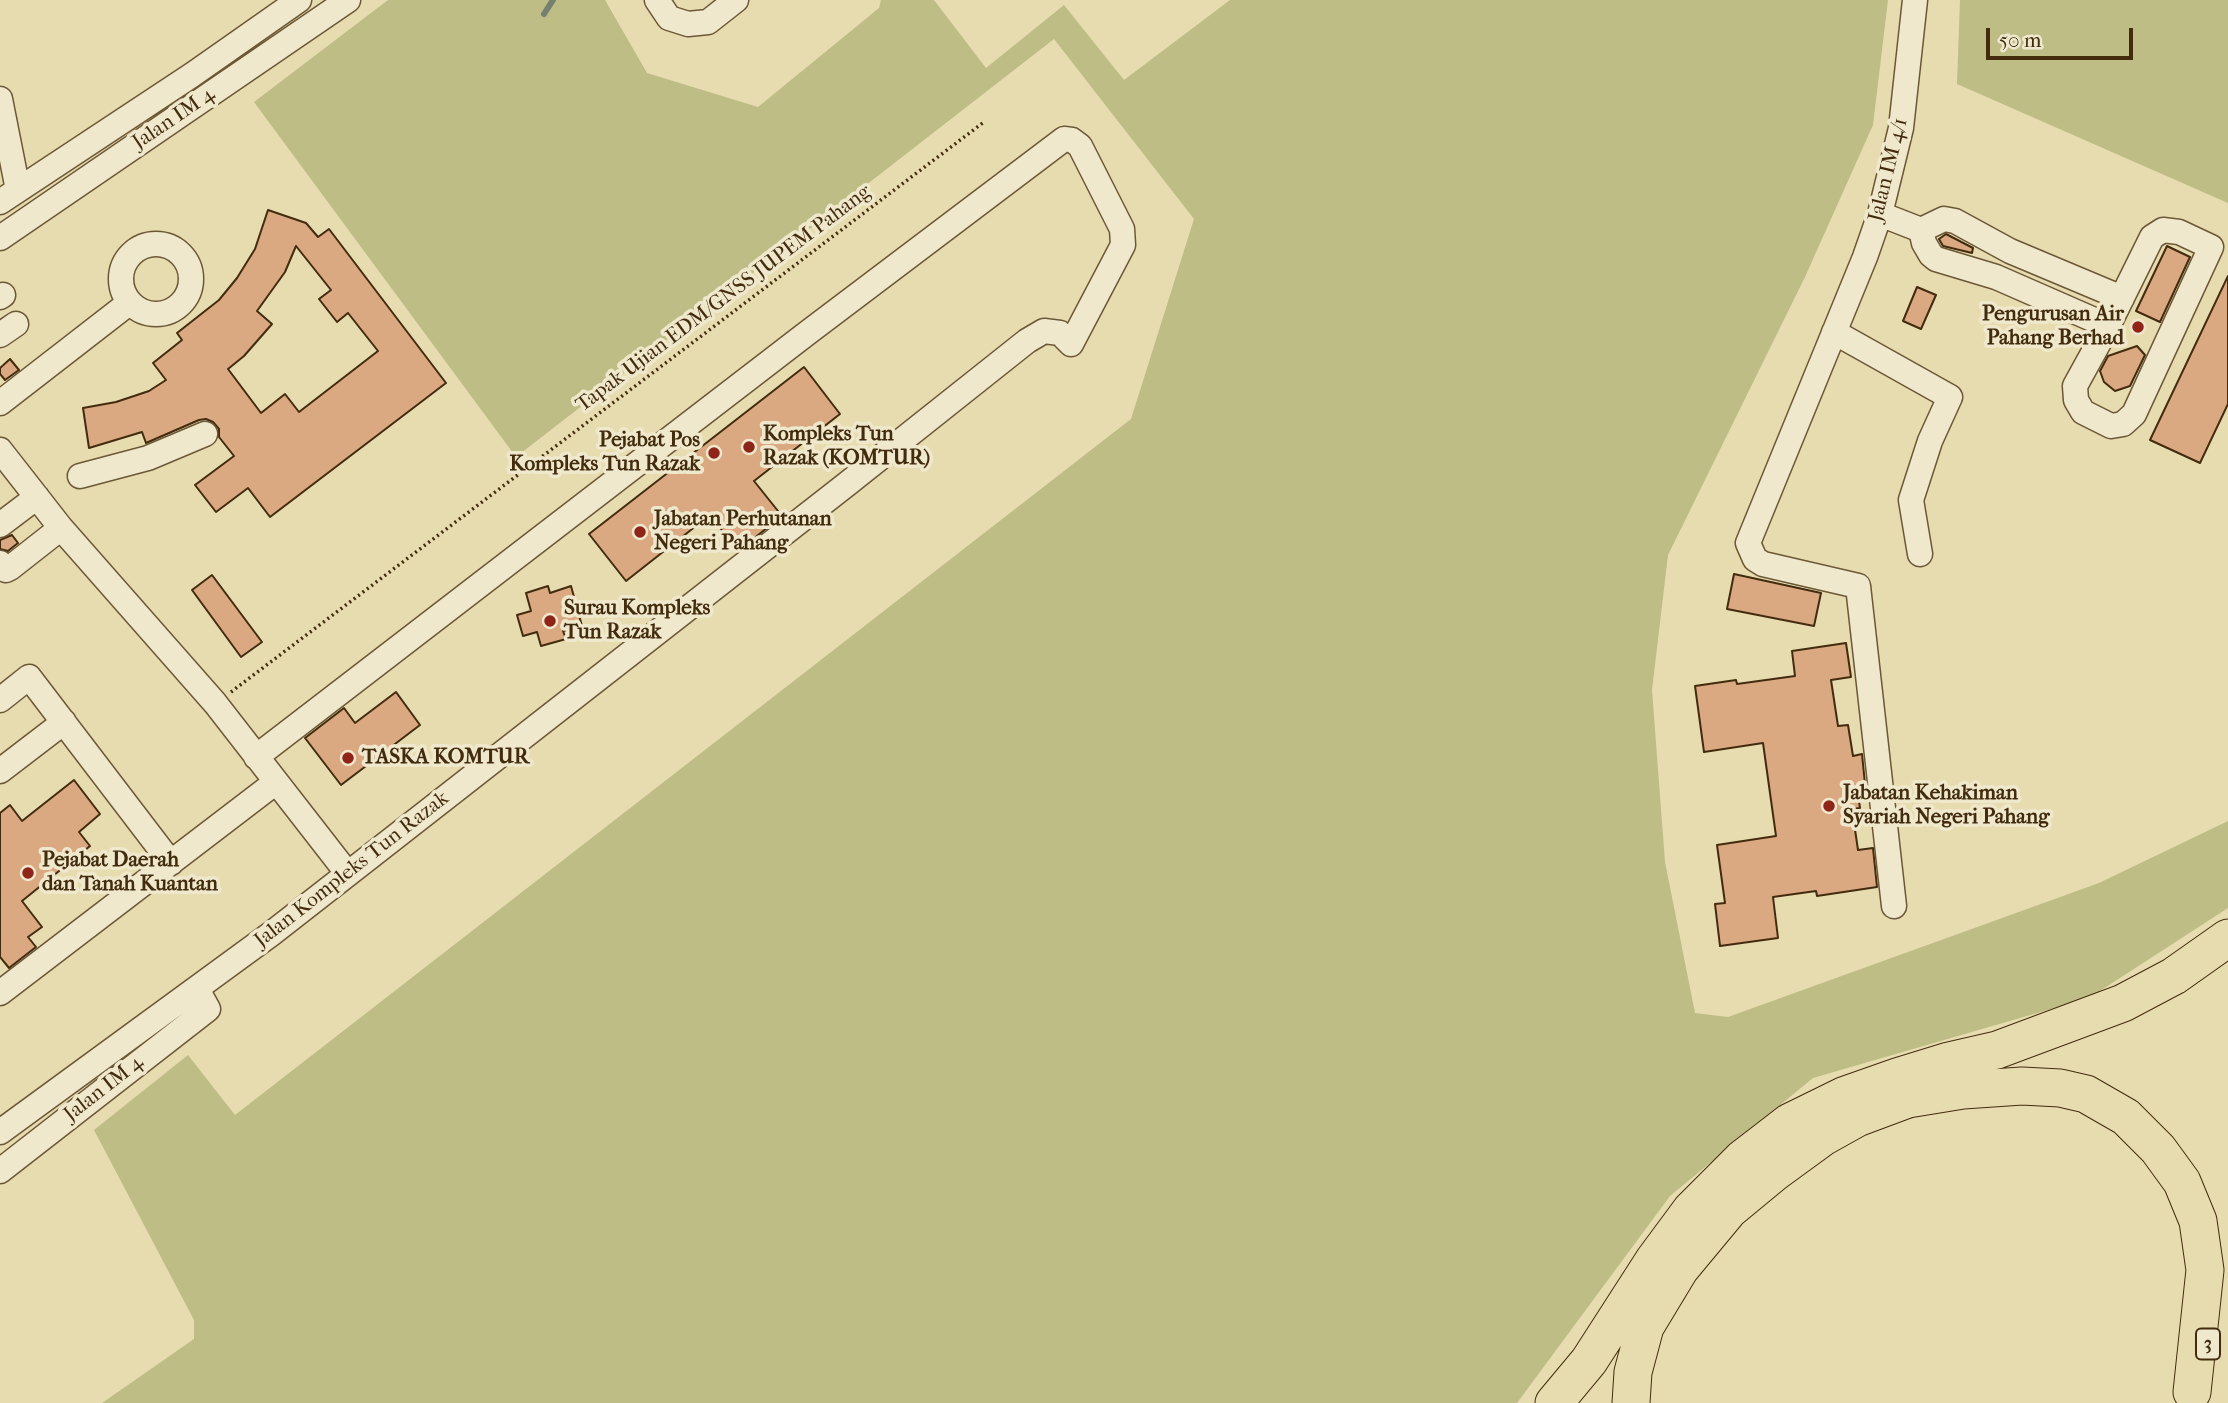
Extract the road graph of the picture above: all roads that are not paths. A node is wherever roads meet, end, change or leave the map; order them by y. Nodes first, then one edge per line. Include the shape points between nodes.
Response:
1 (299, 0) edge
2 (348, 0) edge
3 (657, 0) edge
4 (736, 0) edge
5 (1915, 0) edge
6 (192, 75) junction
7 (208, 96) junction
8 (0, 99) edge
9 (9, 196) edge
10 (1880, 214) junction
11 (1921, 230) junction
12 (0, 238) edge
13 (2220, 251) edge
14 (2122, 298) junction
15 (129, 303) dead end
16 (2109, 326) junction
17 (1834, 332) junction
18 (0, 403) edge
19 (205, 434) dead end
20 (0, 450) edge
21 (80, 476) dead end
22 (37, 497) junction
23 (0, 525) edge
24 (61, 528) junction
25 (1920, 554) dead end
26 (0, 563) edge
27 (0, 700) edge
28 (64, 722) junction
29 (256, 757) junction
30 (0, 771) edge
31 (276, 782) junction
32 (170, 863) junction
33 (348, 874) junction
34 (1894, 906) dead end
35 (2228, 938) edge
36 (0, 993) edge
37 (203, 999) junction
38 (0, 1132) edge
39 (0, 1171) edge
40 (2228, 1285) edge
41 (2190, 1397) edge
42 (1554, 1403) edge
43 (1631, 1403) edge

1 - 6 street, Jalan IM 4
2 - 7 street, Jalan IM 4
3 - 4 street via 670,18 688,24 708,22
5 - 10 street, Jalan IM 4/1 via 1901,128
6 - 7 street
6 - 9 street, Jalan IM 4
7 - 12 street, Jalan IM 4
8 - 9 street
10 - 11 street
10 - 17 street, Jalan IM 4/1
11 - 14 street via 1944,219 1955,221 2010,251
11 - 16 street via 1936,259 1996,277
13 - 14 street via 2163,229 2152,237
13 - 16 street via 2134,414 2123,424 2111,426 2083,412 2075,386
14 - 16 street
15 - 18 street
17 - 25 street via 1950,397 1911,500
17 - 34 street, Jalan IM 4/1 via 1748,543 1762,564 1858,586
19 - 21 street via 148,458
20 - 22 street
22 - 23 street
22 - 24 street
24 - 26 street via 10,568 6,570
24 - 29 street
27 - 28 street via 29,677
28 - 30 street
28 - 32 street
29 - 31 street
29 - 33 street, Jalan Kompleks Tun Razak via 1064,139 1080,146 1122,229 1123,245 1072,344 1060,333 1044,331 847,484 805,498 695,584 670,622
31 - 32 street
31 - 33 street
32 - 36 street
33 - 37 street, Jalan Kompleks Tun Razak
35 - 42 highway via 2174,976 2123,1003 1997,1050 1896,1077 1790,1122 1691,1210 1589,1361
37 - 38 street, Jalan IM 4
37 - 39 street, Jalan IM 4
40 - 41 highway, 3
41 - 43 highway via 2205,1270 2198,1221 2182,1182 2126,1117 2086,1094 2022,1086 1908,1100 1857,1118 1775,1172 1729,1210 1680,1269 1646,1327 1633,1372

